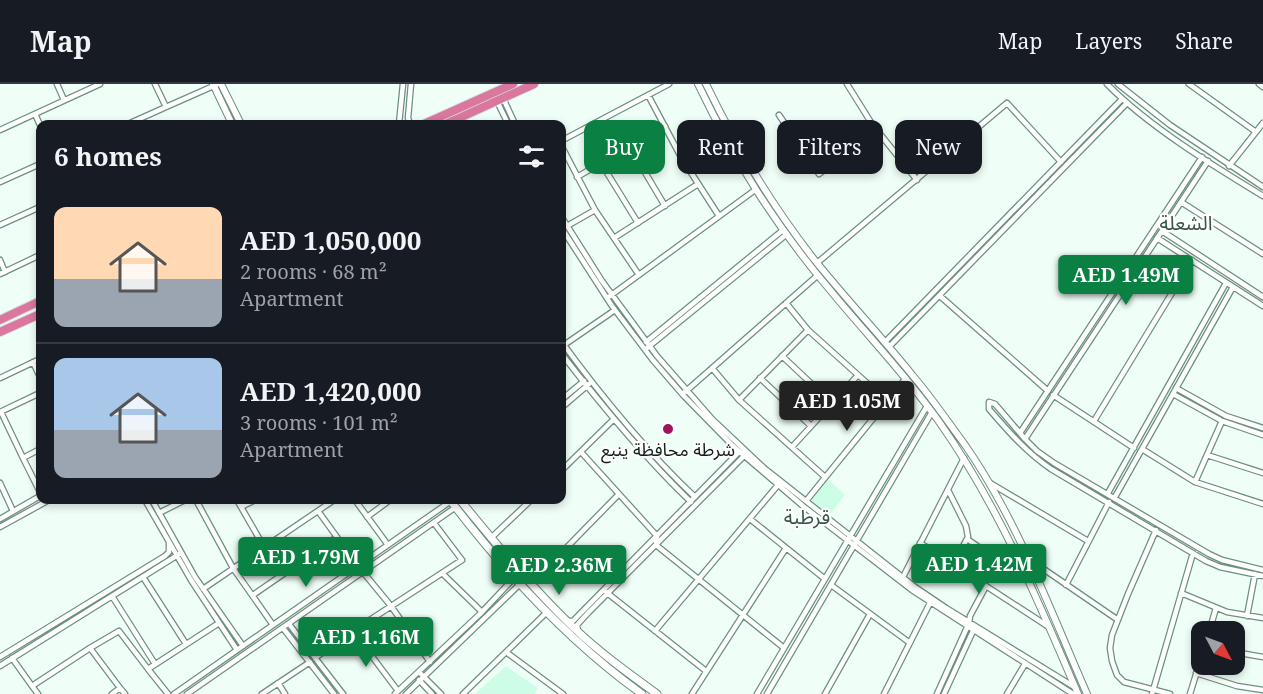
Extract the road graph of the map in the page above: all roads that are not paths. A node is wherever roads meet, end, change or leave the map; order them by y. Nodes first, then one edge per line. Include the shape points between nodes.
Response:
1 (57, 84) edge
2 (100, 84) edge
3 (155, 84) edge
4 (217, 84) edge
5 (403, 84) edge
6 (411, 84) edge
7 (493, 84) edge
8 (513, 84) edge
9 (534, 84) edge
10 (669, 84) edge
11 (698, 84) edge
12 (706, 84) edge
13 (847, 84) edge
14 (1107, 84) edge
15 (1118, 84) edge
16 (1189, 84) edge
17 (1259, 84) edge
18 (90, 86) edge
19 (1263, 87) edge
20 (490, 94) junction
21 (648, 95) junction
22 (1122, 99) junction
23 (64, 100) junction
24 (500, 100) junction
25 (1127, 103) junction
26 (166, 107) junction
27 (400, 111) junction
28 (408, 112) junction
29 (35, 114) junction
30 (779, 115) dead end
31 (38, 120) edge
32 (137, 120) edge
33 (230, 120) edge
34 (239, 120) edge
35 (399, 120) edge
36 (409, 120) edge
37 (433, 120) edge
38 (459, 120) edge
39 (507, 120) edge
40 (512, 120) edge
41 (662, 120) edge
42 (716, 120) edge
43 (782, 120) edge
44 (871, 120) edge
45 (1263, 123) edge
46 (665, 126) edge
47 (0, 130) edge
48 (1256, 132) junction
49 (883, 137) edge
50 (566, 140) edge
51 (677, 150) edge
52 (566, 154) edge
53 (1202, 157) junction
54 (1208, 161) junction
55 (1061, 162) junction
56 (36, 166) edge
57 (1229, 166) junction
58 (584, 173) edge
59 (609, 174) edge
60 (646, 174) edge
61 (691, 174) edge
62 (746, 174) edge
63 (577, 177) junction
64 (917, 180) junction
65 (0, 182) edge
66 (698, 184) junction
67 (1263, 187) edge
68 (755, 190) junction
69 (1263, 196) edge
70 (1181, 202) junction
71 (664, 206) junction
72 (36, 209) edge
73 (595, 210) junction
74 (719, 216) junction
75 (639, 223) junction
76 (0, 225) edge
77 (566, 226) edge
78 (566, 230) edge
79 (1161, 231) junction
80 (785, 232) junction
81 (614, 238) junction
82 (1157, 238) junction
83 (1263, 254) edge
84 (36, 257) edge
85 (0, 260) edge
86 (1192, 260) junction
87 (817, 263) junction
88 (3, 273) edge
89 (818, 274) junction
90 (639, 275) junction
91 (1227, 283) junction
92 (1233, 287) junction
93 (940, 296) junction
94 (609, 297) junction
95 (1263, 297) edge
96 (36, 303) edge
97 (786, 303) junction
98 (1263, 306) edge
99 (615, 310) junction
100 (36, 316) edge
101 (0, 320) edge
102 (808, 330) junction
103 (0, 332) edge
104 (566, 341) edge
105 (887, 345) junction
106 (646, 346) junction
107 (566, 348) edge
108 (783, 356) junction
109 (566, 359) edge
110 (36, 361) edge
111 (33, 362) junction
112 (36, 368) edge
113 (712, 368) junction
114 (858, 375) junction
115 (0, 378) edge
116 (760, 378) junction
117 (906, 378) junction
118 (590, 380) junction
119 (585, 384) junction
120 (1176, 388) junction
121 (1048, 391) junction
122 (685, 393) junction
123 (1173, 394) junction
124 (36, 395) edge
125 (1053, 395) junction
126 (566, 397) edge
127 (739, 400) junction
128 (887, 401) junction
129 (566, 403) edge
130 (832, 403) junction
131 (927, 406) junction
132 (0, 412) edge
133 (932, 412) junction
134 (618, 416) junction
135 (613, 421) junction
136 (1094, 421) junction
137 (1222, 422) junction
138 (811, 426) junction
139 (1263, 428) edge
140 (1020, 433) junction
141 (1263, 435) edge
142 (1025, 439) junction
143 (792, 447) junction
144 (1134, 447) junction
145 (1142, 449) junction
146 (36, 451) edge
147 (580, 452) junction
148 (739, 452) junction
149 (1207, 455) junction
150 (744, 456) junction
151 (23, 458) junction
152 (964, 459) junction
153 (566, 466) edge
154 (1263, 473) edge
155 (825, 477) junction
156 (1195, 482) junction
157 (0, 483) edge
158 (989, 483) junction
159 (778, 485) junction
160 (36, 486) edge
161 (948, 490) junction
162 (1108, 493) junction
163 (619, 494) junction
164 (36, 497) edge
165 (1115, 497) junction
166 (694, 501) junction
167 (806, 501) junction
168 (1109, 502) junction
169 (42, 504) edge
170 (147, 504) edge
171 (154, 504) edge
172 (177, 504) edge
173 (198, 504) edge
174 (239, 504) edge
175 (247, 504) edge
176 (328, 504) edge
177 (358, 504) edge
178 (385, 504) edge
179 (451, 504) edge
180 (452, 504) edge
181 (454, 504) edge
182 (463, 504) edge
183 (1263, 504) edge
184 (526, 505) edge
185 (241, 507) junction
186 (318, 511) junction
187 (13, 512) junction
188 (159, 513) junction
189 (367, 517) junction
190 (0, 519) edge
191 (750, 519) junction
192 (434, 523) junction
193 (0, 527) edge
194 (1156, 530) junction
195 (657, 536) junction
196 (337, 537) junction
197 (491, 538) junction
198 (849, 538) junction
199 (967, 539) junction
200 (1088, 541) junction
201 (169, 542) junction
202 (920, 543) junction
203 (855, 544) junction
204 (388, 545) junction
205 (656, 545) junction
206 (264, 547) junction
207 (786, 548) junction
208 (1193, 552) junction
209 (179, 554) junction
210 (1028, 558) junction
211 (996, 559) dead end
212 (953, 565) junction
213 (358, 566) junction
214 (233, 568) junction
215 (1263, 570) edge
216 (363, 572) junction
217 (442, 573) junction
218 (1255, 574) junction
219 (1263, 576) edge
220 (143, 577) junction
221 (903, 578) junction
222 (699, 579) junction
223 (825, 579) junction
224 (517, 581) junction
225 (530, 584) junction
226 (831, 585) junction
227 (1066, 585) junction
228 (986, 586) junction
229 (203, 589) junction
230 (606, 592) junction
231 (1181, 593) junction
232 (253, 595) junction
233 (112, 596) junction
234 (931, 601) junction
235 (391, 606) junction
236 (1216, 608) junction
237 (482, 612) junction
238 (547, 612) junction
239 (743, 614) junction
240 (870, 614) junction
241 (1247, 616) junction
242 (1263, 618) edge
243 (1118, 620) junction
244 (567, 621) junction
245 (1212, 621) edge
246 (219, 623) junction
247 (289, 624) junction
248 (130, 625) junction
249 (273, 625) junction
250 (968, 625) junction
251 (283, 628) junction
252 (974, 629) junction
253 (1051, 629) junction
254 (119, 631) junction
255 (353, 631) junction
256 (655, 631) junction
257 (578, 632) junction
258 (910, 643) junction
259 (186, 644) junction
260 (243, 646) junction
261 (90, 648) junction
262 (784, 648) junction
263 (237, 650) junction
264 (506, 652) junction
265 (1245, 654) edge
266 (0, 657) edge
267 (1263, 657) edge
268 (12, 658) junction
269 (315, 658) junction
270 (310, 662) junction
271 (430, 662) junction
272 (155, 664) junction
273 (1025, 664) junction
274 (0, 666) edge
275 (148, 669) junction
276 (706, 671) junction
277 (417, 674) junction
278 (1195, 675) edge
279 (1202, 675) edge
280 (422, 679) junction
281 (278, 683) junction
282 (32, 686) junction
283 (940, 687) junction
284 (120, 688) junction
285 (1263, 690) edge
286 (1076, 692) edge
287 (1153, 692) edge
288 (397, 693) edge
289 (947, 693) edge
290 (38, 694) edge
291 (112, 694) edge
292 (125, 694) edge
293 (168, 694) edge
294 (174, 694) edge
295 (187, 694) edge
296 (262, 694) edge
297 (285, 694) edge
298 (334, 694) edge
299 (343, 694) edge
300 (406, 694) edge
301 (432, 694) edge
302 (441, 694) edge
303 (463, 694) edge
304 (563, 694) edge
305 (642, 694) edge
306 (657, 694) edge
307 (692, 694) edge
308 (757, 694) edge
309 (767, 694) edge
310 (825, 694) edge
311 (884, 694) edge
312 (937, 694) edge
313 (1007, 694) edge
314 (1087, 694) edge
315 (1170, 694) edge
316 (1190, 694) edge

1 - 23 street
2 - 18 street
3 - 26 street
4 - 26 street
4 - 33 street
4 - 34 street
5 - 27 street
6 - 28 street
7 - 20 street
8 - 20 highway
9 - 24 highway
10 - 21 street
11 - 42 street
12 - 87 street via 750,168
13 - 44 street
14 - 22 street
15 - 57 street
16 - 48 street
17 - 19 street
18 - 23 street
20 - 37 highway
21 - 41 street
21 - 50 street
22 - 25 street
22 - 55 street
23 - 29 street
24 - 38 highway
24 - 39 street
24 - 40 street
25 - 53 street
25 - 93 street
26 - 32 street
27 - 28 street via 404,115
27 - 35 street
28 - 36 street
29 - 31 street
29 - 47 street
30 - 43 street
45 - 48 street
46 - 51 street
48 - 57 street
49 - 64 street
52 - 63 street
53 - 54 street
53 - 121 street
54 - 69 street
54 - 70 street
55 - 64 street via 1007,103
55 - 105 street
56 - 65 street
57 - 67 street
58 - 63 street
59 - 75 street
60 - 71 street
61 - 66 street
62 - 68 street
63 - 73 street
64 - 87 street
66 - 71 street
66 - 74 street
68 - 74 street
68 - 80 street
70 - 79 street
70 - 83 street
71 - 75 street
72 - 76 street
73 - 77 street
73 - 81 street
74 - 90 street
75 - 81 street
78 - 94 street
79 - 82 street
79 - 95 street
80 - 89 street
80 - 106 street
81 - 90 street
82 - 86 street
82 - 125 street
84 - 88 street
85 - 88 street
86 - 91 street
86 - 136 street
87 - 105 street
89 - 97 street
89 - 117 street
90 - 94 street
91 - 92 street
91 - 144 street
92 - 98 street
92 - 120 street
93 - 105 street
93 - 121 street
94 - 99 street
94 - 106 street
96 - 101 highway
97 - 102 street
97 - 113 street
99 - 104 street
99 - 106 street
100 - 103 highway
102 - 108 street
102 - 114 street
105 - 158 street via 926,392
106 - 122 street
107 - 118 street
108 - 116 street
108 - 130 street
109 - 119 street
110 - 111 street
111 - 112 street
111 - 115 street
113 - 122 street
113 - 127 street
114 - 128 street
114 - 130 street
116 - 127 street
116 - 138 street
117 - 128 street
117 - 131 street
118 - 119 street
118 - 134 street
119 - 126 street
119 - 129 street
119 - 135 street
120 - 123 street
120 - 139 street via 1226,416
121 - 140 street
122 - 148 street
122 - 167 street via 764,468
123 - 137 street
123 - 145 street
124 - 132 street
125 - 136 street
125 - 142 street
127 - 143 street
128 - 155 street
130 - 138 street
131 - 133 street
131 - 198 street
132 - 151 street
133 - 152 street
133 - 203 street
134 - 135 street
134 - 166 street
135 - 147 street
135 - 166 street via 657,469
136 - 144 street
137 - 141 street
137 - 149 street
138 - 143 street
140 - 142 street
140 - 168 street via 989,402 989,409 1032,456
142 - 162 street via 1054,463
143 - 155 street
144 - 162 street
145 - 156 street
145 - 165 street
146 - 151 street
147 - 153 street
147 - 163 street
148 - 150 street
148 - 166 street
149 - 154 street
149 - 156 street
150 - 159 street
150 - 166 street via 700,501
151 - 160 street
152 - 161 street
152 - 253 street via 999,519
155 - 167 street
156 - 183 street
157 - 187 street
158 - 200 street
158 - 210 street
159 - 191 street
159 - 198 street
161 - 199 street via 966,525
161 - 202 street
162 - 165 street
163 - 195 street
163 - 225 street
164 - 187 street
165 - 215 street via 1209,554
166 - 195 street
166 - 205 street
167 - 198 street
168 - 194 street
168 - 200 street
169 - 193 street
170 - 201 street
171 - 188 street
172 - 188 street
173 - 214 street
174 - 185 street
175 - 185 street
176 - 186 street
177 - 189 street
178 - 189 street
179 - 204 street
180 - 192 street
181 - 224 main road
182 - 197 main road
184 - 197 street
185 - 206 street
186 - 196 street
186 - 206 street
187 - 190 street
188 - 209 street
189 - 204 street
191 - 207 street
191 - 222 street
192 - 216 street
192 - 217 street via 462,560
194 - 208 street
194 - 243 street
195 - 205 street
195 - 230 street
196 - 213 street
196 - 232 street
197 - 225 main road
198 - 203 street
198 - 223 street
199 - 211 street
199 - 212 street
200 - 227 street
201 - 209 street
201 - 266 street via 165,556
202 - 212 street
202 - 221 street
203 - 221 street
203 - 226 street
203 - 234 street
204 - 213 street
205 - 222 street
205 - 230 street
206 - 214 street
207 - 223 street
207 - 239 street
208 - 218 street via 1220,567
208 - 231 street
209 - 220 street
209 - 229 street
209 - 246 street
210 - 227 street
210 - 314 street
212 - 228 street
213 - 249 street
214 - 229 street
214 - 232 street
216 - 235 street
216 - 247 street
217 - 235 street
217 - 237 street
218 - 219 street
218 - 241 street
220 - 233 street
220 - 259 street
221 - 234 street
222 - 239 street
222 - 256 street
223 - 262 street
224 - 237 street
224 - 238 main road
224 - 280 street
225 - 244 main road
226 - 240 street
226 - 309 street
227 - 243 street
228 - 250 street
228 - 253 street
229 - 260 street
230 - 244 street via 573,621
230 - 256 street
230 - 257 street via 577,626
231 - 236 street
231 - 287 street
232 - 249 street
233 - 248 street
233 - 268 street
234 - 250 street
234 - 258 street
235 - 255 street
235 - 271 street
236 - 241 street
236 - 245 street
237 - 271 street
238 - 264 street
238 - 305 main road
239 - 262 street
239 - 276 street
240 - 258 street
240 - 310 street
241 - 242 street
243 - 287 street via 1110,648 1117,675 1124,682
244 - 257 main road
246 - 259 street
246 - 263 street
247 - 251 street
247 - 269 street
248 - 254 street
248 - 272 street
249 - 260 street
250 - 252 street
250 - 283 street
251 - 270 street
251 - 295 street
252 - 273 street
252 - 286 street
252 - 289 street
253 - 286 street
254 - 261 street
254 - 275 street
255 - 269 street
255 - 288 street
256 - 276 street
257 - 306 main road
258 - 311 street
259 - 272 street
260 - 263 street
261 - 282 street
261 - 284 street
262 - 308 street
263 - 294 street
264 - 303 street
264 - 304 street
265 - 267 street
268 - 274 street
268 - 282 street
269 - 299 street
270 - 281 street
270 - 298 street
271 - 277 street
272 - 275 street
273 - 286 street
273 - 313 street
275 - 293 street
276 - 307 street
277 - 280 street
277 - 288 street
278 - 316 street
279 - 285 street
280 - 300 street
280 - 301 street
280 - 302 street
281 - 296 street
281 - 297 street
282 - 290 street
283 - 289 street
283 - 312 street
284 - 291 street
284 - 292 street
287 - 315 street

